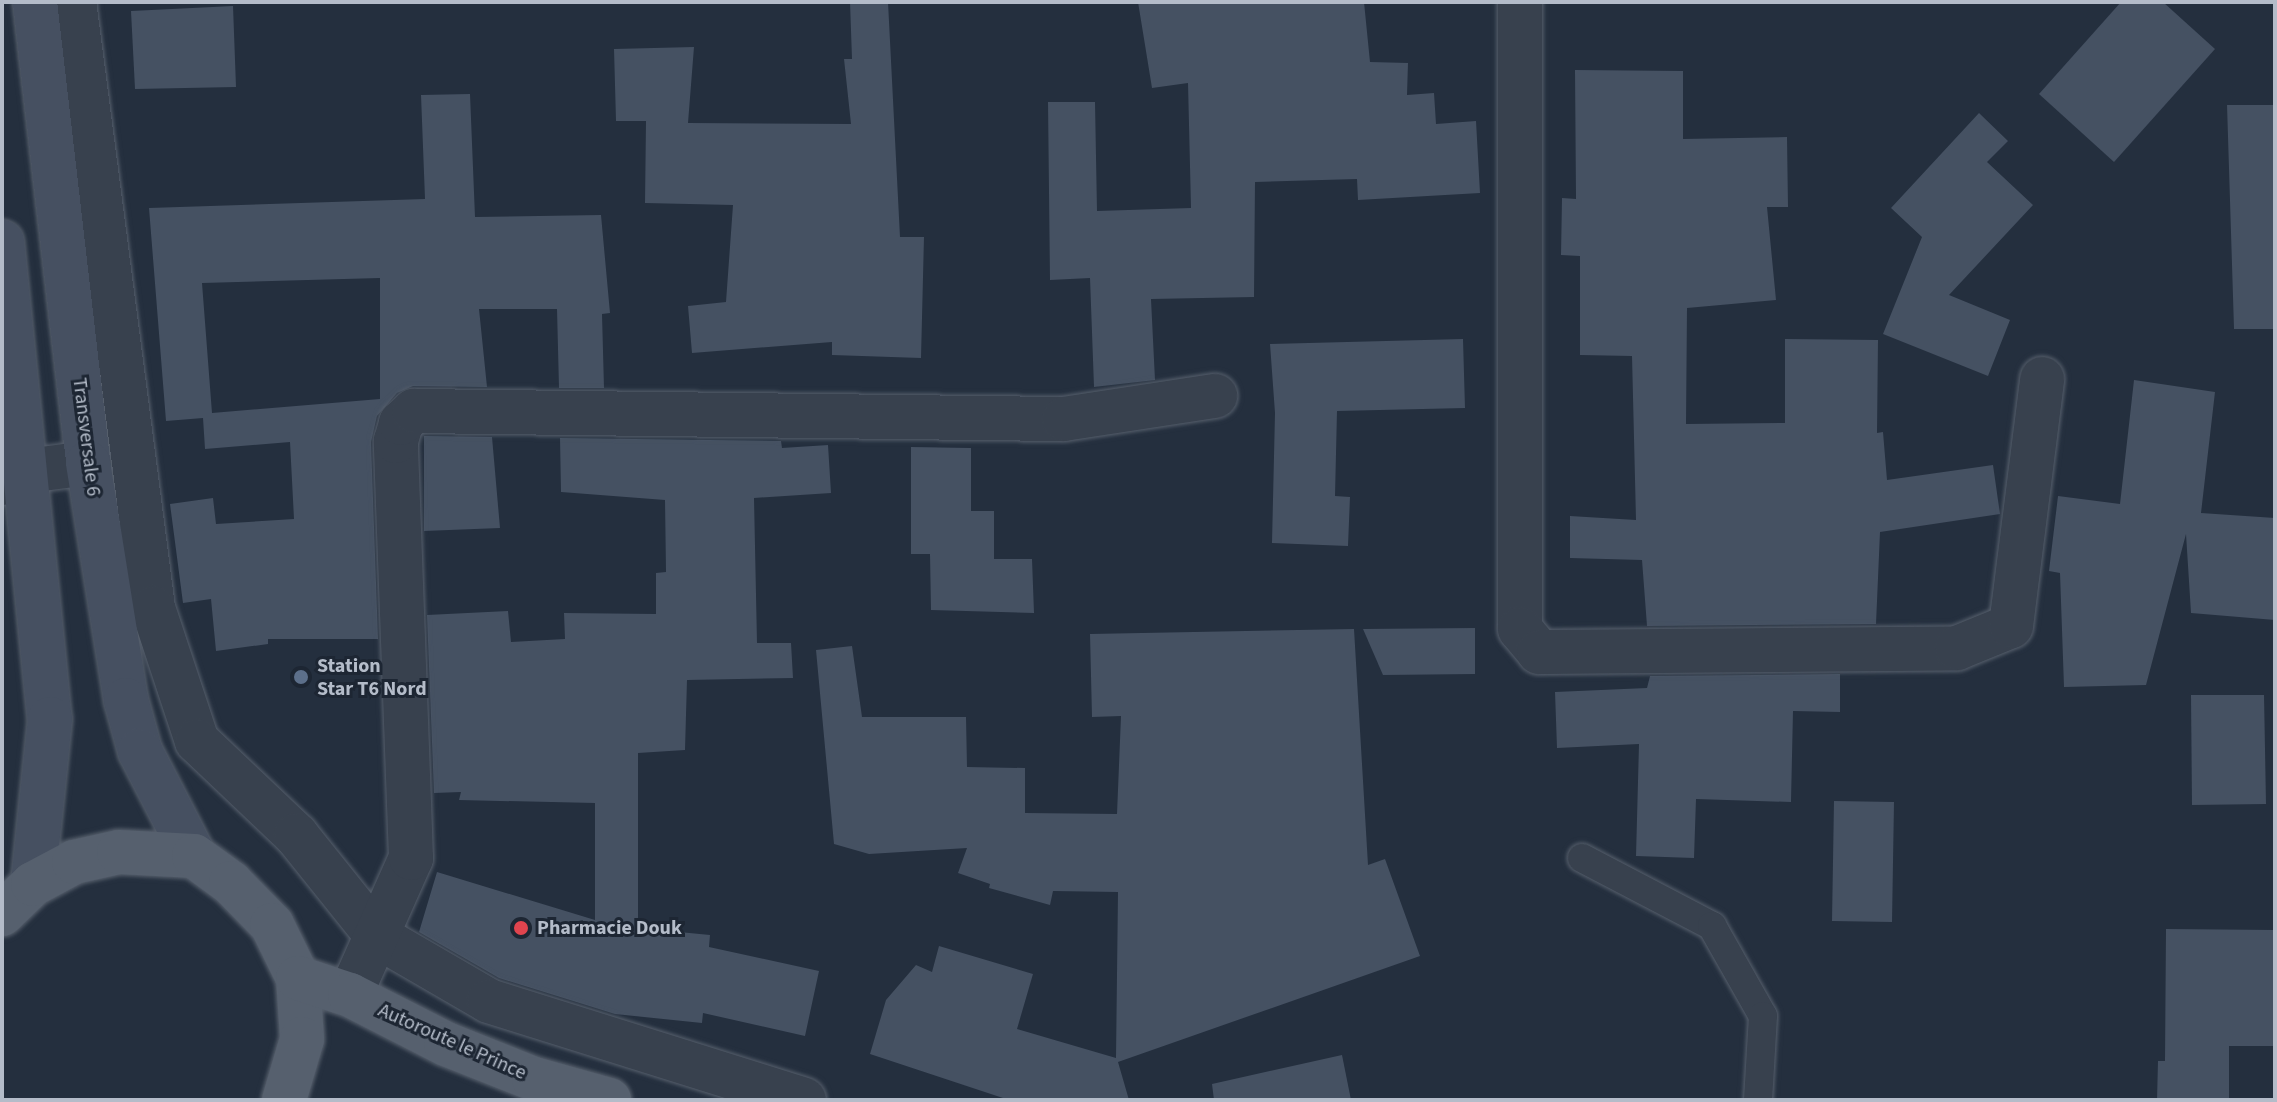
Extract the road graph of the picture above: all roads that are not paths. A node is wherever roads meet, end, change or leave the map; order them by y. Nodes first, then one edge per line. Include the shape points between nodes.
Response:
1 (35, 2) edge
2 (74, 2) edge
3 (1520, 2) edge
4 (2, 242) edge
5 (2042, 379) dead end
6 (1215, 396) dead end
7 (88, 463) junction
8 (14, 477) edge
9 (197, 741) junction
10 (140, 751) junction
11 (194, 856) junction
12 (1582, 858) dead end
13 (33, 884) junction
14 (2, 914) edge
15 (377, 936) junction
16 (298, 978) junction
17 (350, 995) junction
18 (284, 1100) edge
19 (609, 1100) edge
20 (804, 1100) edge
21 (1758, 1100) edge

1 - 7 main road, Transversale 6
2 - 9 street via 153,608
3 - 5 street via 1520,629 1539,652 1957,648 2011,626
4 - 8 main road
6 - 15 street via 1064,419 414,411 401,423 396,441 411,858
7 - 8 street
7 - 10 main road, Transversale 6 via 126,700
8 - 13 main road via 50,719
9 - 10 street
9 - 15 street via 296,835
10 - 11 main road, Transversale 6
11 - 13 main road via 119,852 74,862
11 - 16 main road via 231,883 272,925
12 - 21 lane via 1712,926 1763,1016
13 - 14 main road
15 - 17 street
15 - 20 street via 489,1001
16 - 17 main road, Autoroute le Prince
16 - 18 main road via 302,1039
17 - 19 main road, Autoroute le Prince via 446,1044 534,1079

